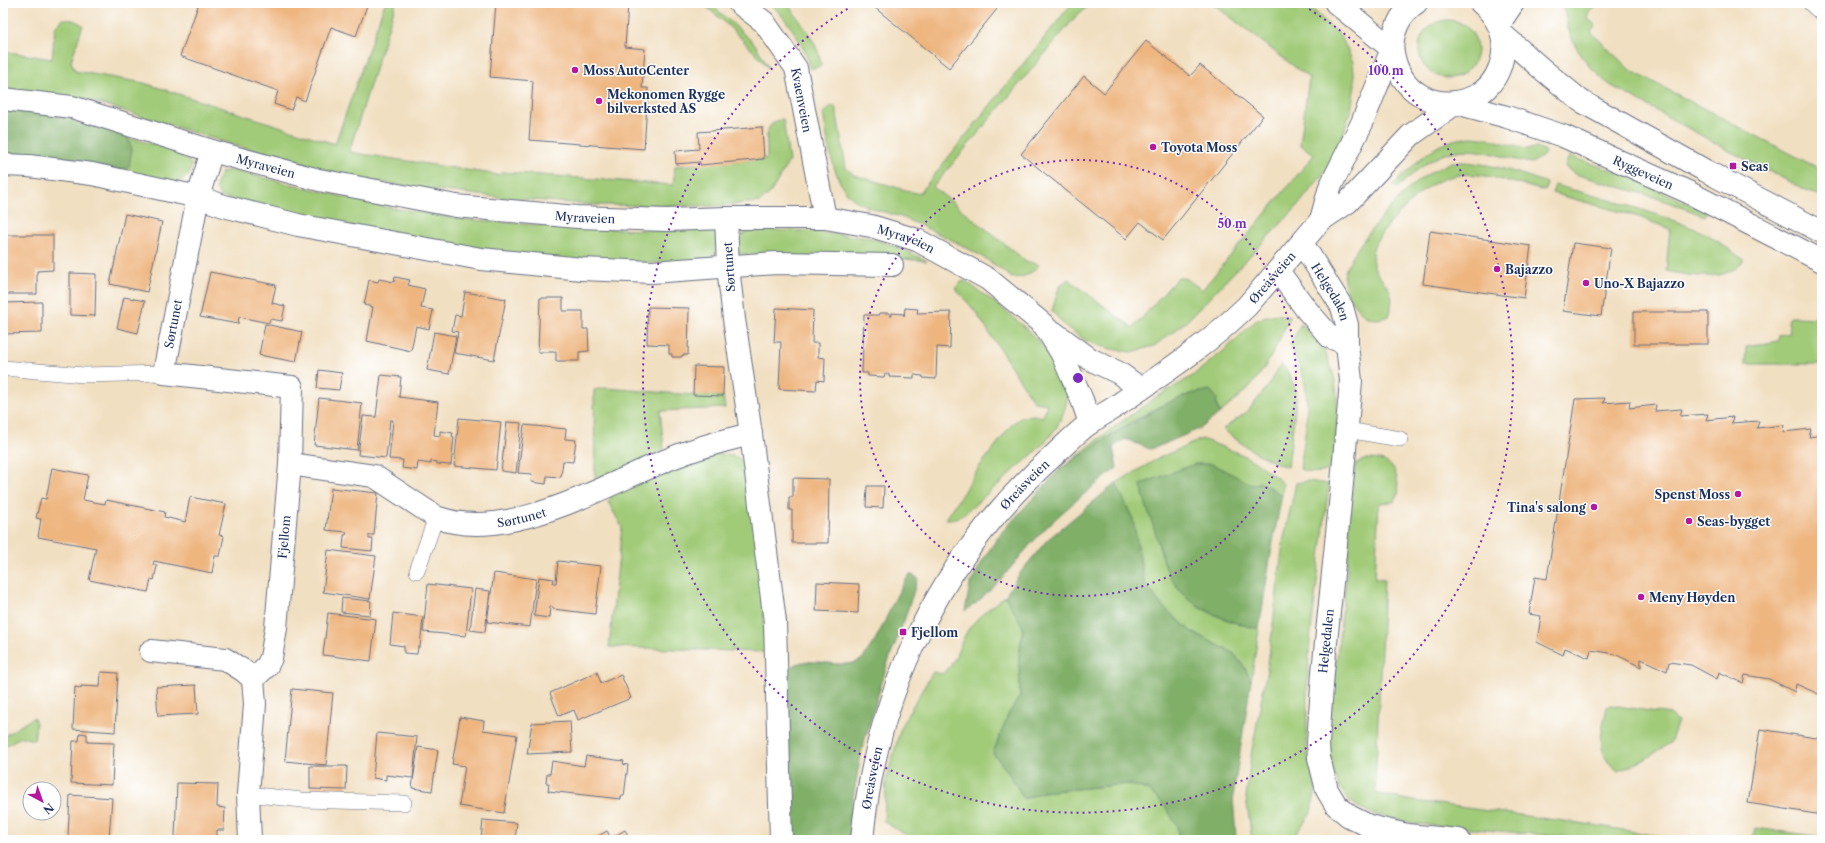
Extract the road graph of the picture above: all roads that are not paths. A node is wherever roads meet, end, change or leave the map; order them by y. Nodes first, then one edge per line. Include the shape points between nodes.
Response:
1 (739, 3) edge
2 (1336, 3) edge
3 (1416, 3) edge
4 (1481, 3) edge
5 (1513, 3) edge
6 (1810, 3) edge
7 (1822, 14) edge
8 (1500, 29) junction
9 (1392, 49) junction
10 (3, 99) edge
11 (1456, 102) junction
12 (212, 151) junction
13 (3, 165) edge
14 (198, 197) junction
15 (726, 218) junction
16 (825, 218) junction
17 (1320, 220) junction
18 (1822, 232) edge
19 (1302, 243) junction
20 (1822, 261) edge
21 (892, 265) dead end
22 (728, 268) junction
23 (1278, 271) junction
24 (1044, 325) junction
25 (1347, 344) junction
26 (3, 368) edge
27 (164, 373) junction
28 (1141, 389) junction
29 (1090, 423) junction
30 (1347, 430) junction
31 (751, 434) junction
32 (1400, 439) dead end
33 (290, 464) junction
34 (436, 517) junction
35 (417, 571) dead end
36 (151, 651) dead end
37 (253, 679) junction
38 (248, 794) junction
39 (404, 803) dead end
40 (1407, 838) edge
41 (250, 840) edge
42 (781, 840) edge
43 (862, 840) edge
44 (1459, 840) edge

1 - 16 street, Kvaenveien via 764,22 796,68
2 - 9 street
3 - 9 street via 1401,18 1394,33
4 - 8 street via 1491,12
5 - 8 street
6 - 7 lane
8 - 11 street via 1503,52 1496,75 1489,86 1474,97
8 - 18 street via 1582,101 1706,171
9 - 11 street via 1396,67 1405,83 1420,96 1437,102
9 - 17 street, Øreåsveien via 1362,123 1330,187
10 - 12 street, Myraveien via 72,107
11 - 17 street, Øreåsveien via 1411,135 1348,202
11 - 20 street, Ryggeveien via 1563,136 1688,192
12 - 14 street, Sørtunet
12 - 15 street, Myraveien via 319,180 456,206 576,217 667,220
13 - 14 street via 92,174
14 - 22 street via 298,225 481,259 582,269 652,272
14 - 27 street, Sørtunet
15 - 16 street, Myraveien
15 - 22 street, Sørtunet
16 - 24 street, Myraveien via 871,226 917,240 988,279
17 - 19 street, Øreåsveien
19 - 23 street, Øreåsveien
19 - 25 street, Helgedalen via 1342,307 1347,325
21 - 22 street via 776,263
22 - 31 street, Sørtunet
23 - 25 street, Helgedalen via 1330,337
23 - 28 street, Øreåsveien via 1248,306 1208,342
24 - 28 street via 1090,359 1118,373
24 - 29 street, Myraveien via 1062,354
25 - 30 street, Helgedalen via 1351,381
26 - 27 lane via 84,375
27 - 33 street, Fjellom via 292,387
28 - 29 street, Øreåsveien
29 - 43 street, Øreåsveien via 1009,498 962,556 939,593 906,659 892,698 871,778
30 - 32 lane
30 - 40 street, Helgedalen via 1323,672 1319,758 1327,790 1336,805 1349,816 1369,826
31 - 34 street, Sørtunet via 706,445 537,515 501,523 446,522
31 - 42 street, Sørtunet via 775,629
33 - 34 street, Sørtunet via 374,476
33 - 37 street, Fjellom via 272,658
34 - 35 lane
36 - 37 street via 225,659 244,670
37 - 38 street via 255,704
38 - 39 lane via 302,800
38 - 41 street
40 - 44 street, Helgedalen

